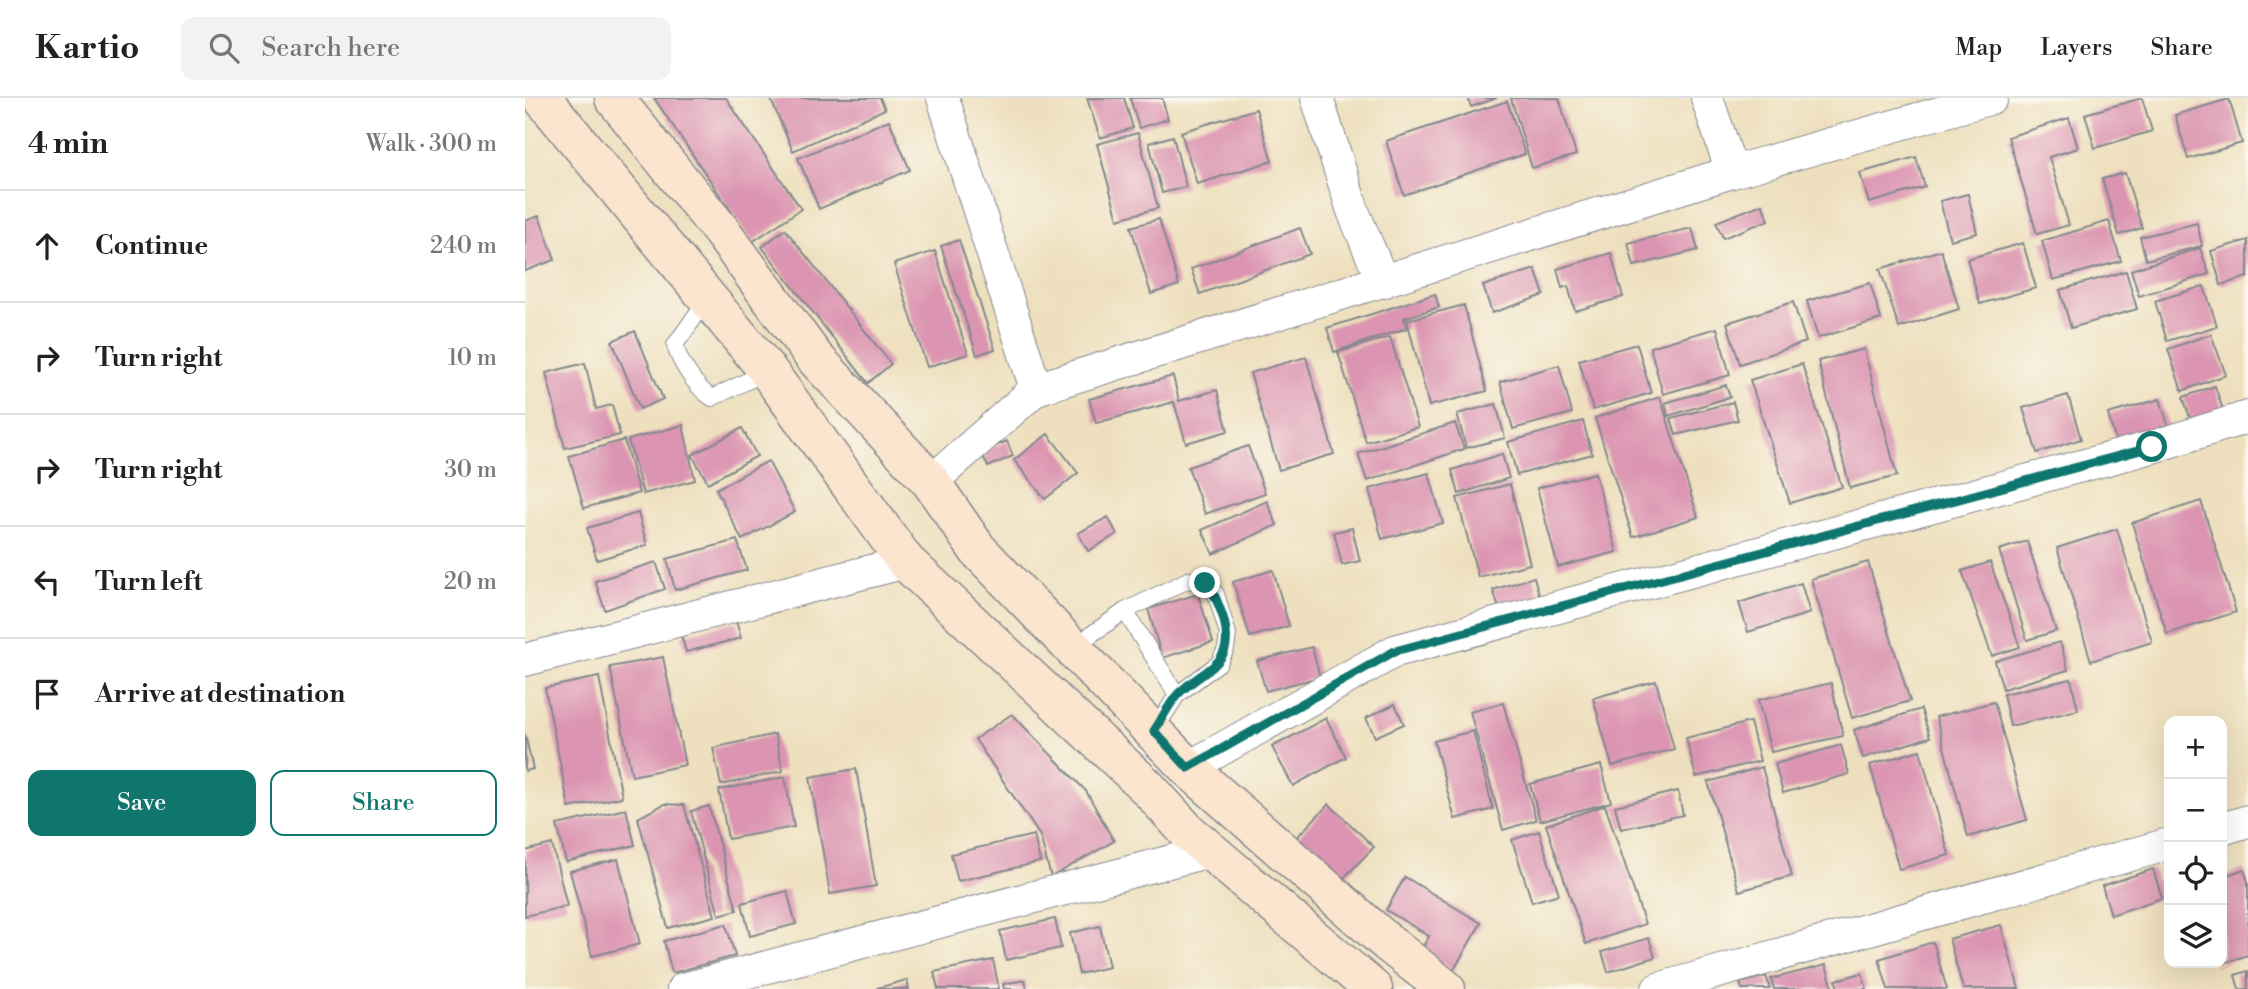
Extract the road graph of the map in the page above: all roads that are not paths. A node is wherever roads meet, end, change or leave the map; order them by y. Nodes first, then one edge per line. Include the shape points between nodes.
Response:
1 (543, 98) edge
2 (614, 98) edge
3 (943, 98) edge
4 (1317, 98) edge
5 (1707, 98) edge
6 (1992, 98) edge
7 (1732, 172) junction
8 (1383, 282) junction
9 (708, 298) junction
10 (768, 371) junction
11 (1036, 389) junction
12 (2248, 417) edge
13 (931, 482) junction
14 (906, 562) junction
15 (1125, 611) junction
16 (1073, 647) junction
17 (525, 660) edge
18 (1177, 695) junction
19 (1154, 731) junction
20 (1188, 768) junction
21 (2248, 821) edge
22 (2227, 827) edge
23 (2164, 845) edge
24 (1210, 851) junction
25 (683, 989) edge
26 (1373, 989) edge
27 (1447, 989) edge
28 (1658, 989) edge

1 - 9 main road
2 - 13 main road via 814,356
3 - 11 street
4 - 8 street via 1353,211
5 - 7 street
6 - 7 street
7 - 8 street
8 - 11 street
9 - 10 main road
9 - 10 lane via 675,345 705,393 712,398 725,394
10 - 14 main road
11 - 13 street
12 - 20 street via 2152,447 1395,651
13 - 16 main road via 978,550
14 - 17 street
14 - 24 main road
15 - 16 lane
15 - 18 lane
15 - 18 lane via 1188,580 1205,583 1216,594 1228,634 1226,649 1219,663
16 - 19 main road
18 - 19 lane
19 - 20 main road
20 - 27 main road
21 - 22 street
23 - 28 street
24 - 25 street
24 - 26 main road

